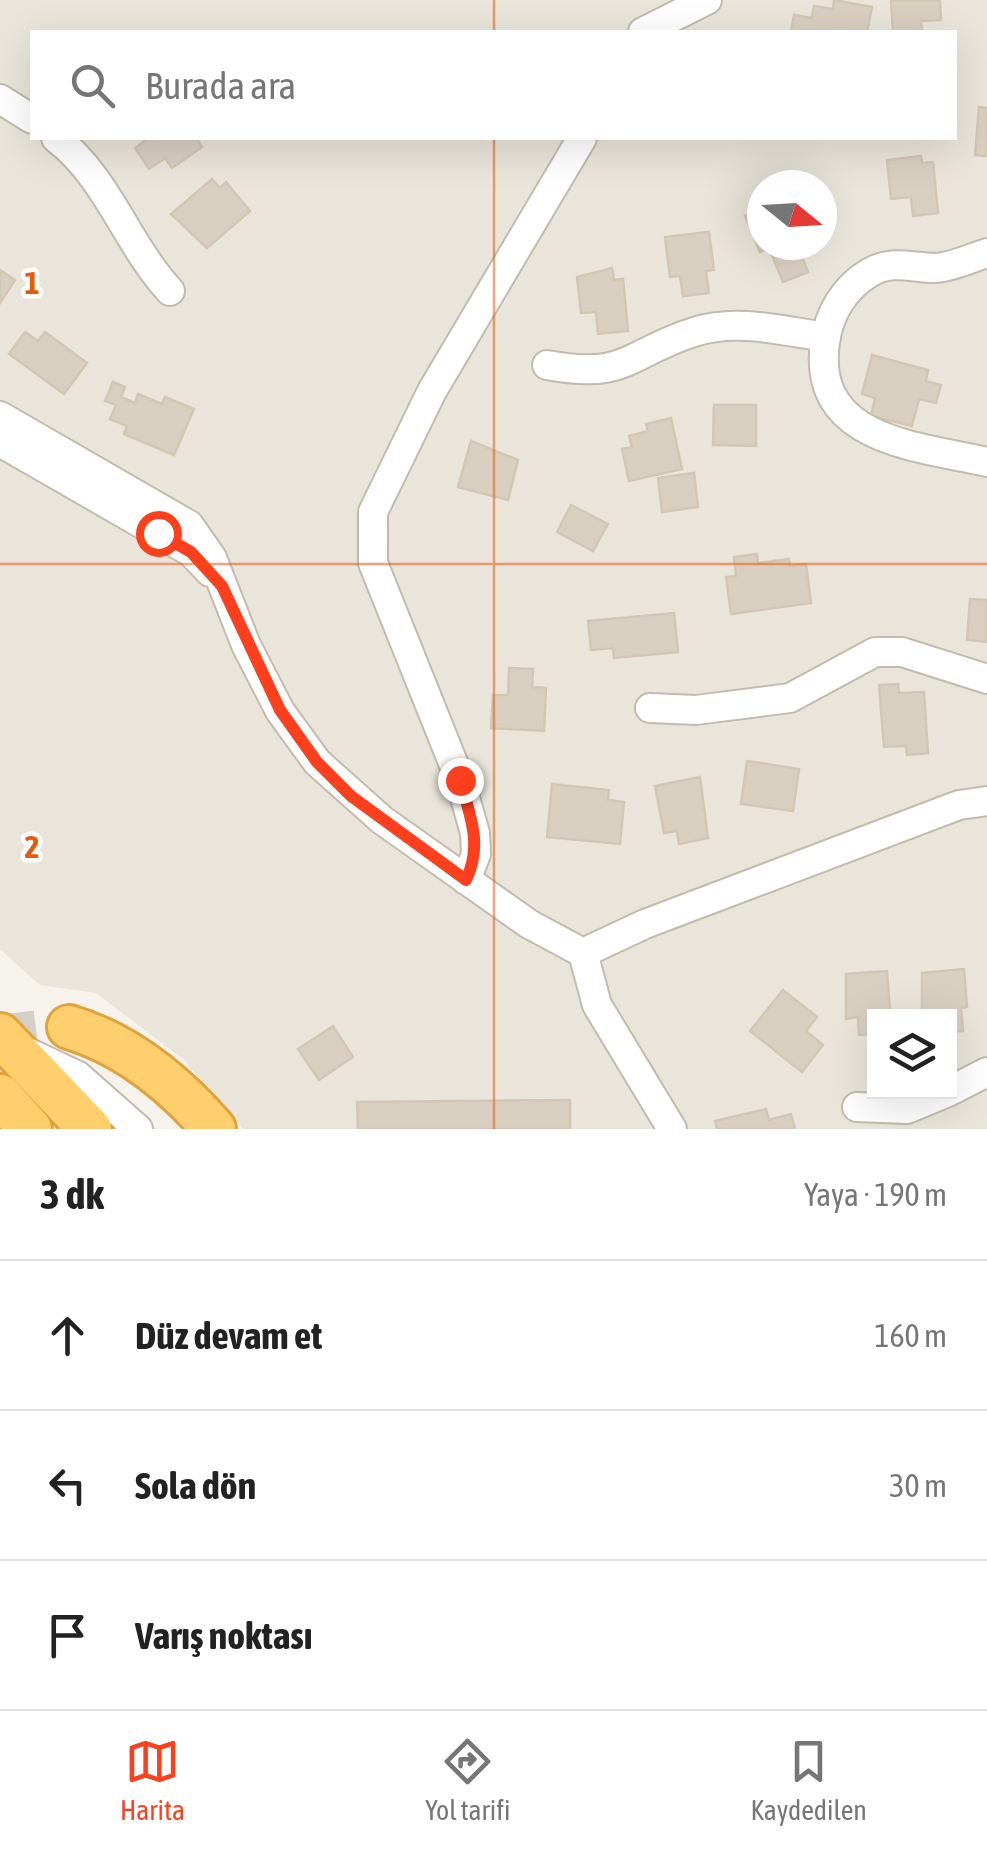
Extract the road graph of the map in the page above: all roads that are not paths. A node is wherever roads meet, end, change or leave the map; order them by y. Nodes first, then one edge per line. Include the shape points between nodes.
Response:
1 (707, 0) edge
2 (647, 30) edge
3 (0, 100) edge
4 (30, 118) edge
5 (58, 140) edge
6 (581, 140) edge
7 (987, 253) edge
8 (170, 292) dead end
9 (826, 338) junction
10 (547, 366) dead end
11 (0, 416) edge
12 (0, 442) edge
13 (987, 462) edge
14 (222, 586) junction
15 (987, 680) edge
16 (650, 708) dead end
17 (987, 802) edge
18 (466, 880) junction
19 (583, 953) junction
20 (69, 1026) tunnel mouth
21 (5, 1040) edge
22 (987, 1072) edge
23 (957, 1087) edge
24 (0, 1096) edge
25 (930, 1099) edge
26 (857, 1107) dead end
27 (30, 1129) edge
28 (90, 1129) edge
29 (138, 1129) edge
30 (214, 1129) edge
31 (672, 1129) edge

1 - 2 street
3 - 4 street
5 - 8 street via 100,182 131,242
6 - 18 street via 432,391 373,512 373,563 475,833
7 - 9 street via 938,268 891,264 870,273 836,307
9 - 10 street via 735,325 695,332 604,370
9 - 13 street via 829,384 853,424
11 - 14 street via 189,525
12 - 14 street via 191,552
14 - 18 street via 280,710 317,762 351,796
15 - 16 street via 902,652 875,652 790,698 696,710
17 - 19 street via 959,805
18 - 19 street
19 - 31 street via 597,1005
20 - 30 highway via 102,1037 148,1068
21 - 28 highway
21 - 29 street via 78,1076
22 - 23 street
24 - 27 highway
25 - 26 street via 908,1109

